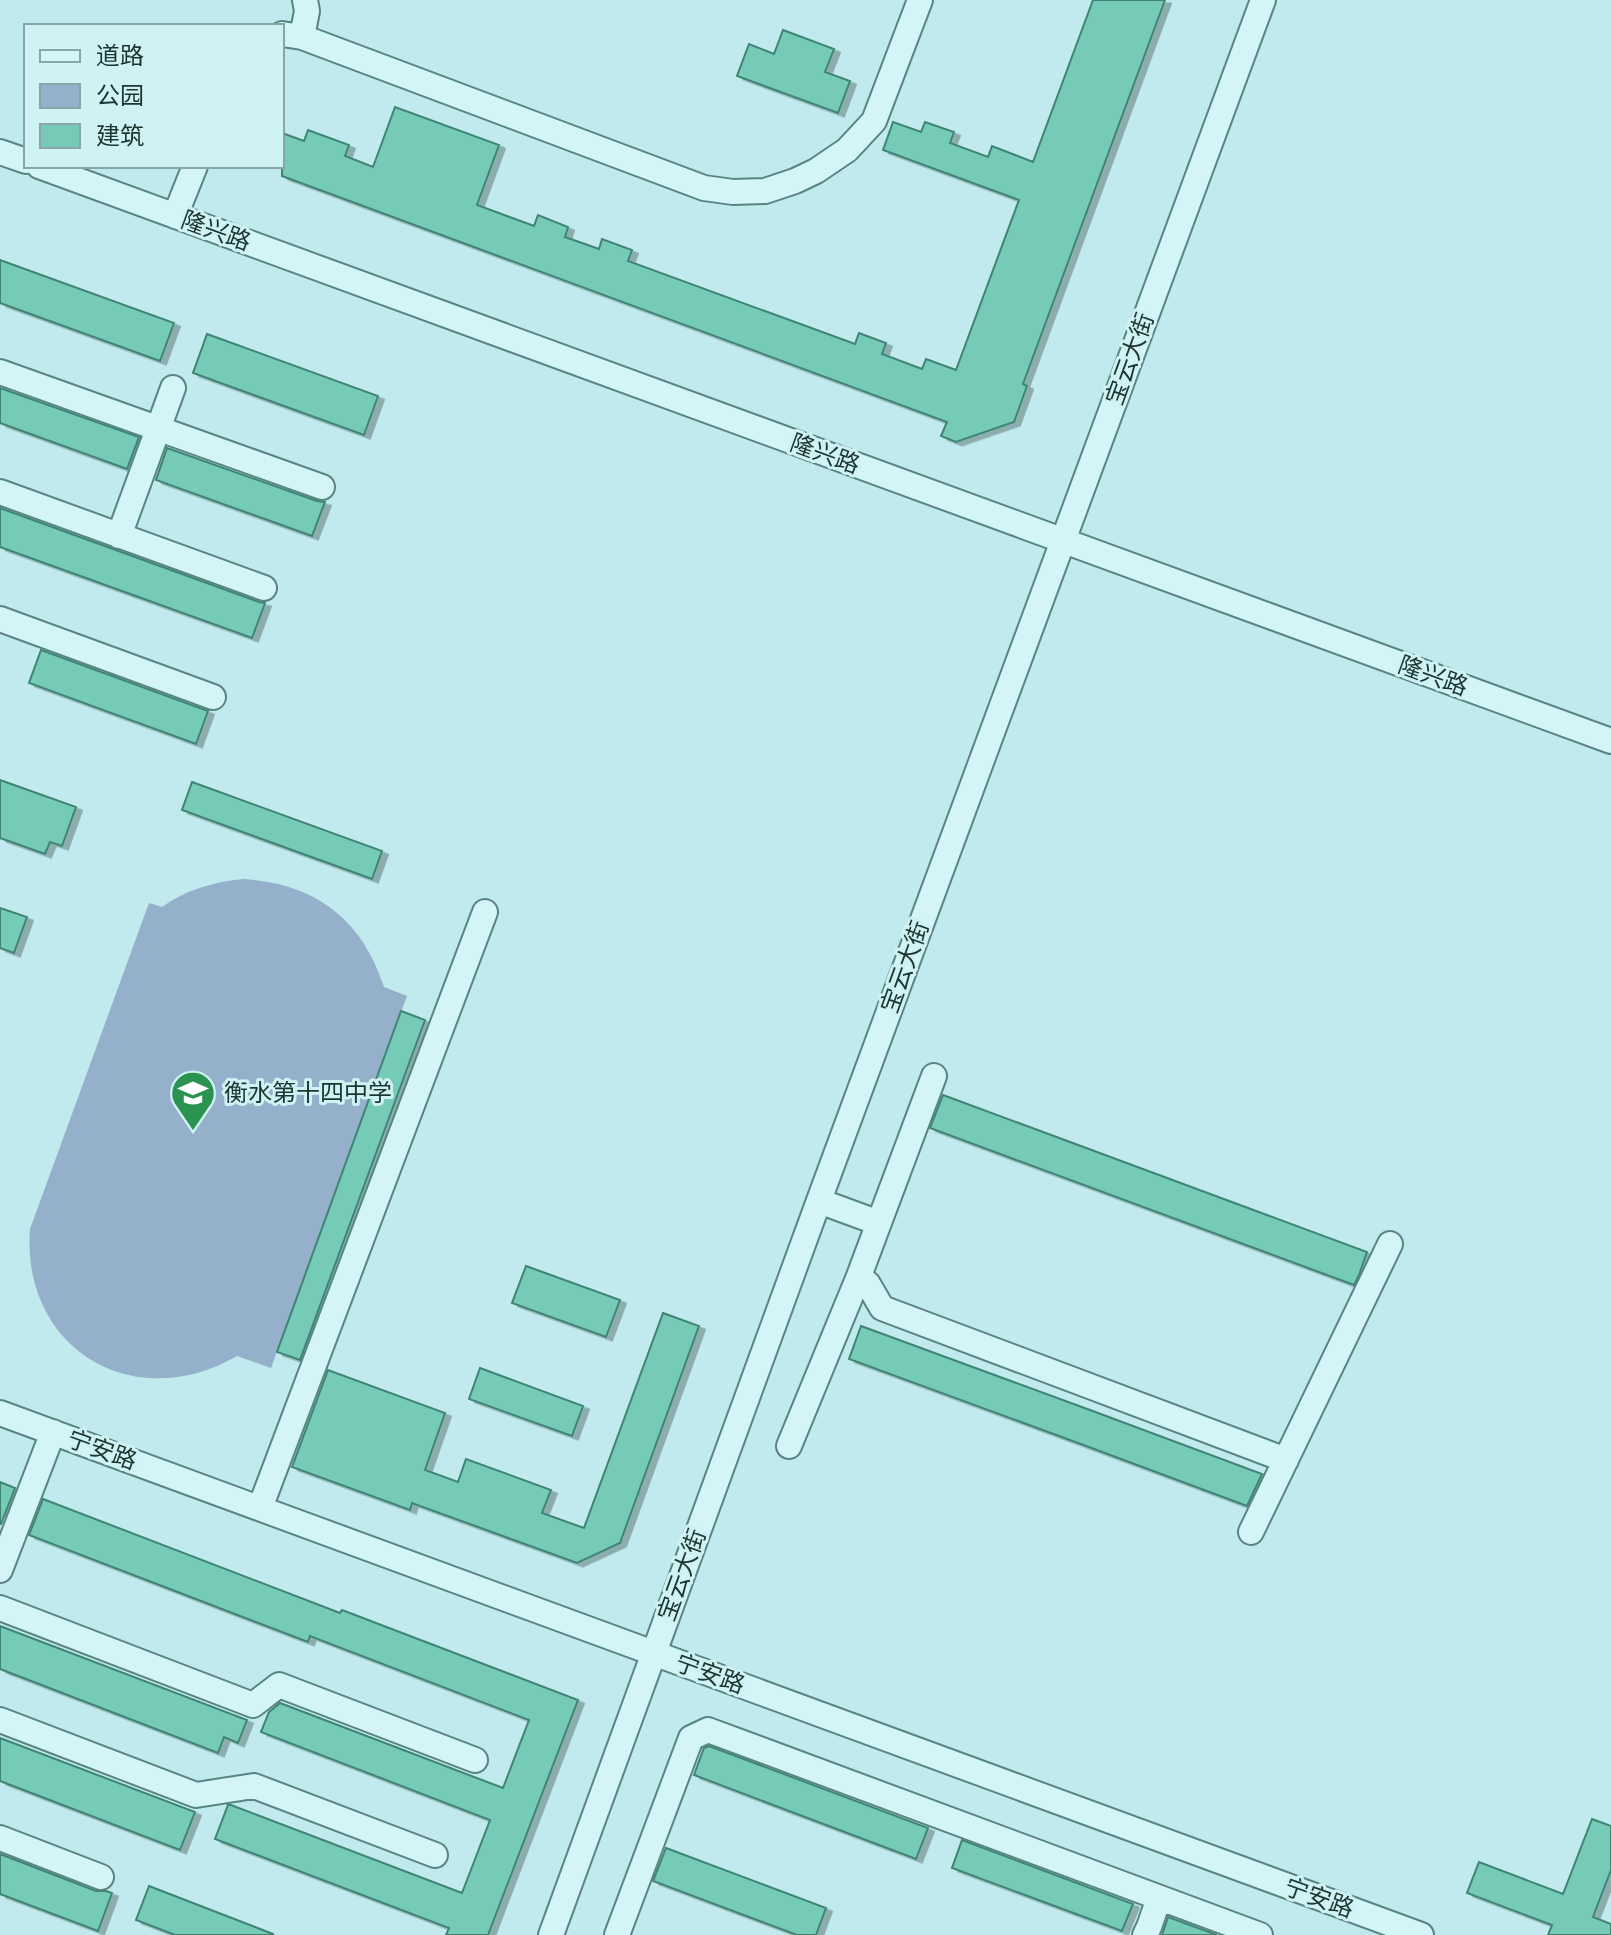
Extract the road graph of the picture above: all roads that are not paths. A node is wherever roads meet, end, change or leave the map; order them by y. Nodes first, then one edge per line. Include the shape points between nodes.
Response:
1 (305, 0) edge
2 (920, 0) edge
3 (1263, 0) edge
4 (292, 35) edge
5 (0, 152) edge
6 (24, 160) edge
7 (44, 168) edge
8 (194, 168) edge
9 (175, 216) junction
10 (0, 372) edge
11 (173, 388) dead end
12 (158, 428) junction
13 (322, 487) dead end
14 (0, 492) edge
15 (119, 536) junction
16 (1063, 541) junction
17 (264, 588) dead end
18 (0, 619) edge
19 (213, 697) dead end
20 (1611, 741) edge
21 (485, 912) dead end
22 (934, 1076) dead end
23 (819, 1201) junction
24 (879, 1223) junction
25 (1390, 1244) dead end
26 (859, 1276) junction
27 (0, 1413) edge
28 (53, 1432) junction
29 (789, 1446) dead end
30 (1286, 1460) junction
31 (260, 1508) junction
32 (1251, 1532) dead end
33 (0, 1570) edge
34 (0, 1608) edge
35 (654, 1653) junction
36 (0, 1720) edge
37 (475, 1760) dead end
38 (0, 1838) edge
39 (435, 1855) dead end
40 (101, 1877) dead end
41 (1159, 1898) junction
42 (551, 1935) edge
43 (617, 1935) edge
44 (1145, 1935) edge
45 (1260, 1935) edge
46 (1421, 1935) edge

1 - 4 street via 307,11
2 - 4 street via 874,121 847,150 816,171 765,191 704,188
3 - 16 street, 宝云大街
5 - 6 street
7 - 9 street, 隆兴路
8 - 9 street
9 - 16 street, 隆兴路
10 - 12 street
11 - 12 street
12 - 13 street
12 - 15 street
14 - 15 street
15 - 17 street
16 - 20 street, 隆兴路
16 - 23 street, 宝云大街
18 - 19 street
21 - 31 street
22 - 24 street
23 - 24 street
23 - 35 street, 宝云大街
24 - 26 street
25 - 30 street
26 - 29 street
26 - 30 street via 882,1308
27 - 28 street, 宁安路
28 - 31 street, 宁安路
28 - 33 street
30 - 32 street
31 - 35 street, 宁安路
34 - 37 street via 253,1705 279,1685
35 - 42 street, 宝云大街
35 - 46 street, 宁安路
36 - 39 street via 196,1795 254,1786
38 - 40 street
41 - 43 street via 708,1730 691,1738
41 - 44 street
41 - 45 street

